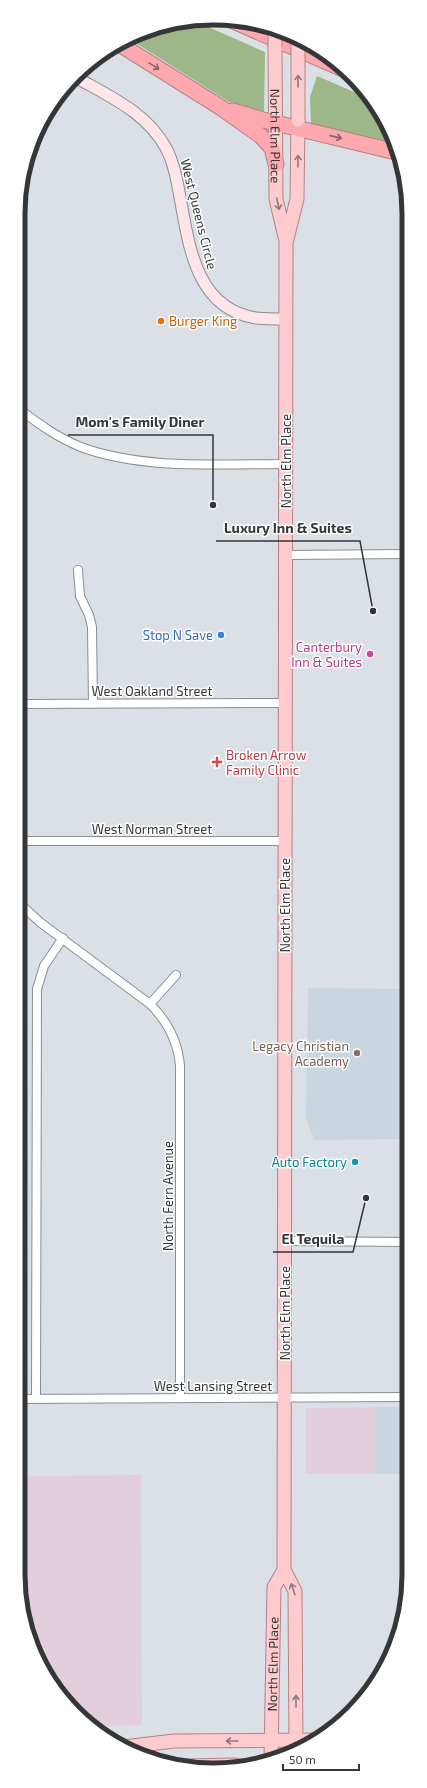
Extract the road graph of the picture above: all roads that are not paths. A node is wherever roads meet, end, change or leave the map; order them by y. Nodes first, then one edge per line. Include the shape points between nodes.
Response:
1 (253, 29) edge
2 (275, 35) edge
3 (298, 45) edge
4 (124, 47) edge
5 (322, 60) edge
6 (80, 80) edge
7 (220, 107) junction
8 (275, 117) junction
9 (298, 124) junction
10 (391, 151) edge
11 (276, 164) junction
12 (286, 241) junction
13 (286, 319) junction
14 (25, 414) edge
15 (286, 464) junction
16 (402, 554) edge
17 (286, 555) junction
18 (78, 570) dead end
19 (286, 703) junction
20 (25, 704) edge
21 (93, 704) junction
22 (25, 841) edge
23 (286, 841) junction
24 (25, 909) edge
25 (63, 938) junction
26 (176, 974) dead end
27 (150, 1004) junction
28 (285, 1241) junction
29 (402, 1242) edge
30 (402, 1397) edge
31 (180, 1398) junction
32 (284, 1398) junction
33 (25, 1399) edge
34 (36, 1399) junction
35 (284, 1570) junction
36 (271, 1740) junction
37 (296, 1745) edge
38 (134, 1746) edge
39 (271, 1754) edge

1 - 5 highway
2 - 8 main road, North Elm Place, bridge
9 -> 3 main road, North Elm Place, bridge
4 -> 7 highway
6 - 13 street, West Queens Circle via 137,113 161,140 174,169 188,240 203,283 217,299 232,310 256,318
7 - 8 highway
7 - 11 highway via 268,142 275,155
8 - 9 highway
8 - 11 main road, North Elm Place
9 -> 10 highway
12 -> 9 main road, North Elm Place via 297,199
11 -> 12 main road, North Elm Place via 276,199
12 - 13 main road, North Elm Place
13 - 15 main road, North Elm Place
14 - 15 street via 68,441 109,456 154,462
15 - 17 main road, North Elm Place
16 - 17 street
17 - 19 main road, North Elm Place
18 - 21 street via 80,596 92,627
19 - 21 street, West Oakland Street
19 - 23 main road, North Elm Place
20 - 21 street, West Oakland Street
22 - 23 street, West Norman Street
23 - 28 main road, North Elm Place
24 - 25 street, North Fern Avenue
25 - 27 street, North Fern Avenue
25 - 34 street via 44,966 37,989
26 - 27 street
27 - 31 street, North Fern Avenue via 172,1032 180,1066
28 - 29 street
28 - 32 main road, North Elm Place
30 - 32 street, West Lansing Street
31 - 32 street, West Lansing Street
31 - 34 street, West Lansing Street
32 - 35 main road, North Elm Place
33 - 34 street, West Lansing Street
35 - 36 main road, North Elm Place via 274,1587
37 -> 35 main road, North Elm Place via 295,1591
36 - 37 main road
36 -> 38 main road via 174,1741
36 - 39 main road, North Elm Place

